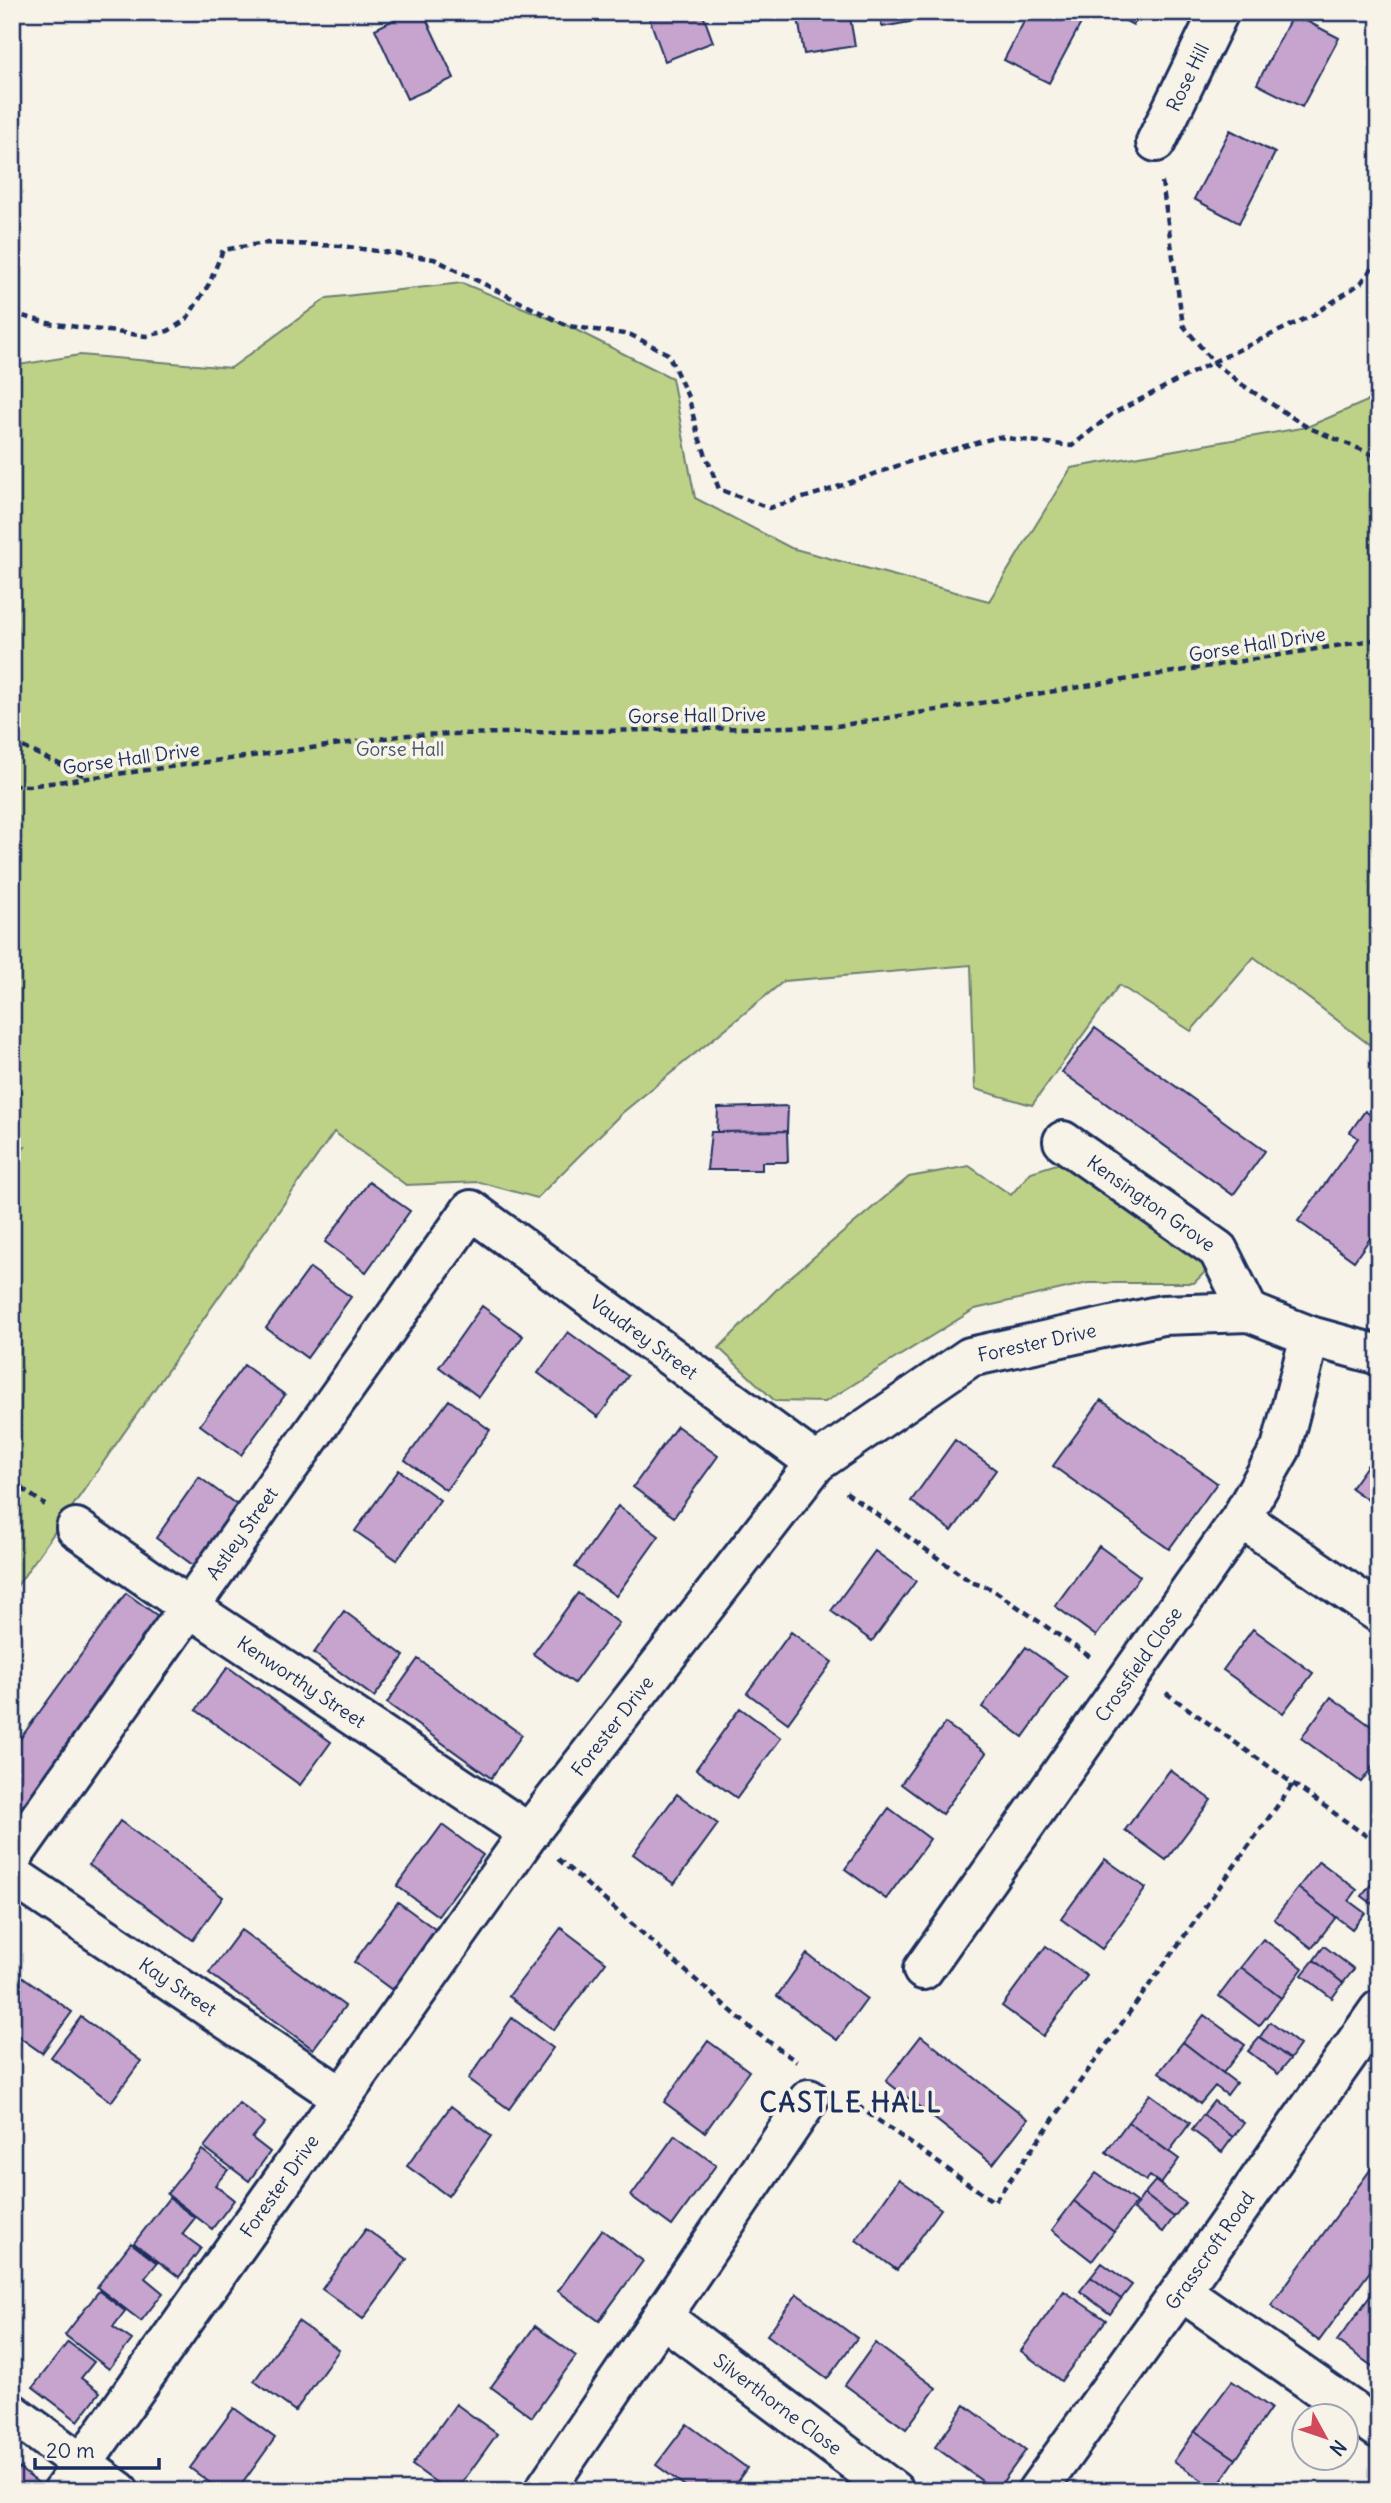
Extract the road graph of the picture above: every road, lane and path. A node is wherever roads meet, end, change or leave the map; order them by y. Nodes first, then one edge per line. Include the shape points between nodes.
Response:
1 (1219, 12) edge
2 (1156, 142) joint
3 (1379, 258) edge
4 (12, 313) edge
5 (1213, 362) junction
6 (1379, 457) edge
7 (1379, 639) edge
8 (12, 742) edge
9 (87, 777) junction
10 (12, 785) edge
11 (1063, 1141) dead end
12 (471, 1210) joint
13 (1249, 1312) junction
14 (1310, 1336) junction
15 (1379, 1355) edge
16 (814, 1466) junction
17 (1241, 1518) junction
18 (76, 1528) dead end
19 (189, 1607) junction
20 (1379, 1613) edge
21 (1129, 1676) junction
22 (1293, 1784) junction
23 (529, 1833) junction
24 (1379, 1846) edge
25 (12, 1857) edge
26 (12, 1875) edge
27 (923, 1970) dead end
28 (1379, 2010) edge
29 (816, 2090) junction
30 (342, 2097) junction
31 (1181, 2291) junction
32 (662, 2317) junction
33 (12, 2413) edge
34 (1379, 2429) edge
35 (73, 2477) edge
36 (119, 2491) edge
37 (544, 2491) edge
38 (894, 2491) edge
39 (1037, 2491) edge

1 - 2 street, Rose Hill
2 - 5 path via 1183,325
3 - 5 path via 1361,283 1313,315
4 - 5 path via 48,323 146,336 169,331 186,320 209,284 223,250 265,243 341,246 434,259 568,326 631,335 667,354 689,399 719,489 769,508 998,437 1072,446 1112,414
5 - 6 path via 1307,427
7 - 9 path, Gorse Hall Drive via 837,726 408,736
8 - 9 path
9 - 10 path, Gorse Hall Drive
11 - 13 street, Kensington Grove via 1218,1250
12 - 16 street, Vaudrey Street
12 - 19 street, Astley Street
13 - 14 street, Forester Drive
13 - 16 street, Forester Drive via 1162,1315 971,1357
14 - 15 street, Forester Drive
14 - 17 street, Crossfield Close via 1281,1448
16 - 21 path via 971,1582 992,1589
16 - 23 street, Forester Drive
17 - 20 street
17 - 21 street, Crossfield Close
18 - 19 street, Kenworthy Street
19 - 23 street, Kenworthy Street
19 - 25 street, Astley Street
21 - 22 path
21 - 27 street, Crossfield Close
22 - 24 path
22 - 29 path via 994,2202
23 - 29 path
23 - 30 street, Forester Drive
26 - 30 street, Kay Street
28 - 31 street, Grasscroft Road
29 - 32 street
30 - 35 street, Forester Drive
31 - 34 street
31 - 39 street, Grasscroft Road
32 - 37 street
32 - 38 street, Silverthorne Close
33 - 35 street
35 - 36 street

